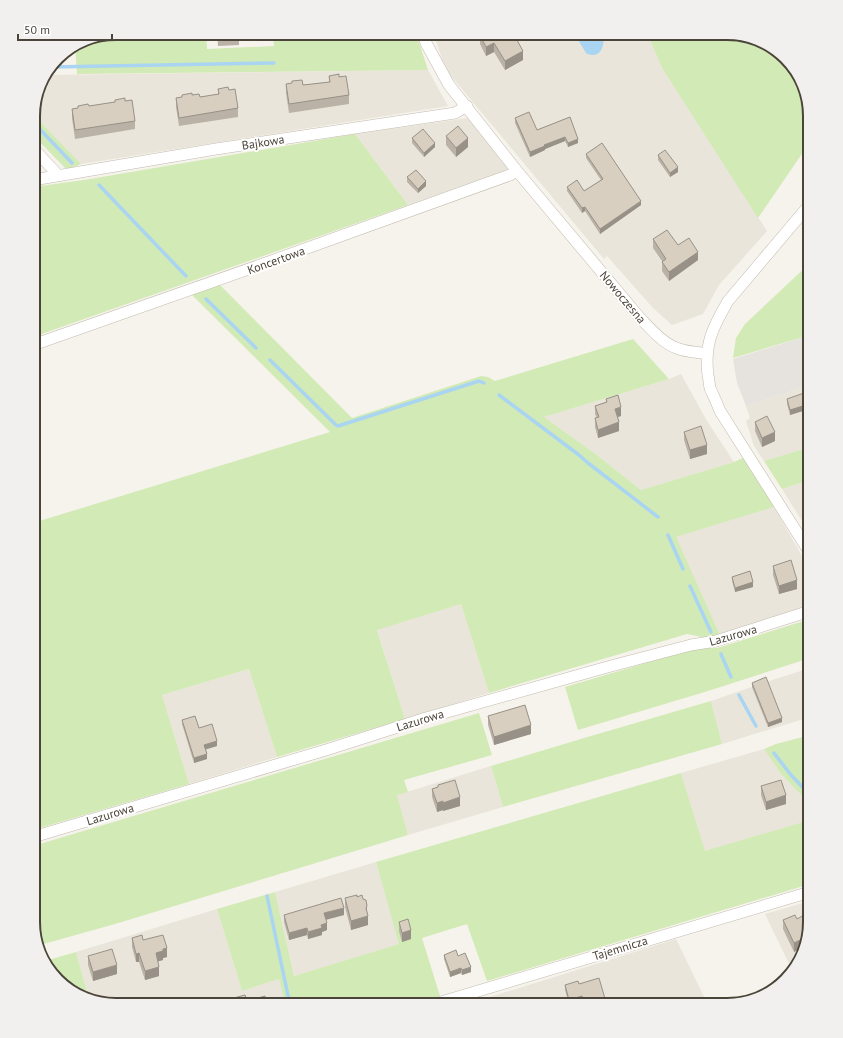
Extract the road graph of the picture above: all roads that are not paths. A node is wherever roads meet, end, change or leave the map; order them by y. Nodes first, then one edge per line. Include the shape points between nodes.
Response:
1 (425, 40) edge
2 (467, 106) junction
3 (40, 156) edge
4 (517, 171) junction
5 (58, 175) junction
6 (40, 179) edge
7 (803, 212) edge
8 (40, 343) edge
9 (707, 354) junction
10 (803, 542) edge
11 (803, 614) edge
12 (40, 835) edge
13 (803, 894) edge
14 (454, 998) edge

1 - 2 street, Nowoczesna via 449,85
2 - 4 street, Nowoczesna
2 - 5 street, Bajkowa via 455,113
3 - 5 street
4 - 8 street, Koncertowa
4 - 9 street, Nowoczesna via 654,333 677,348
5 - 6 street, Bajkowa
7 - 9 street via 728,301 718,316 710,336
9 - 10 street via 710,387 720,411
11 - 12 street, Lazurowa via 716,641 691,645 426,718
13 - 14 street, Tajemnicza

